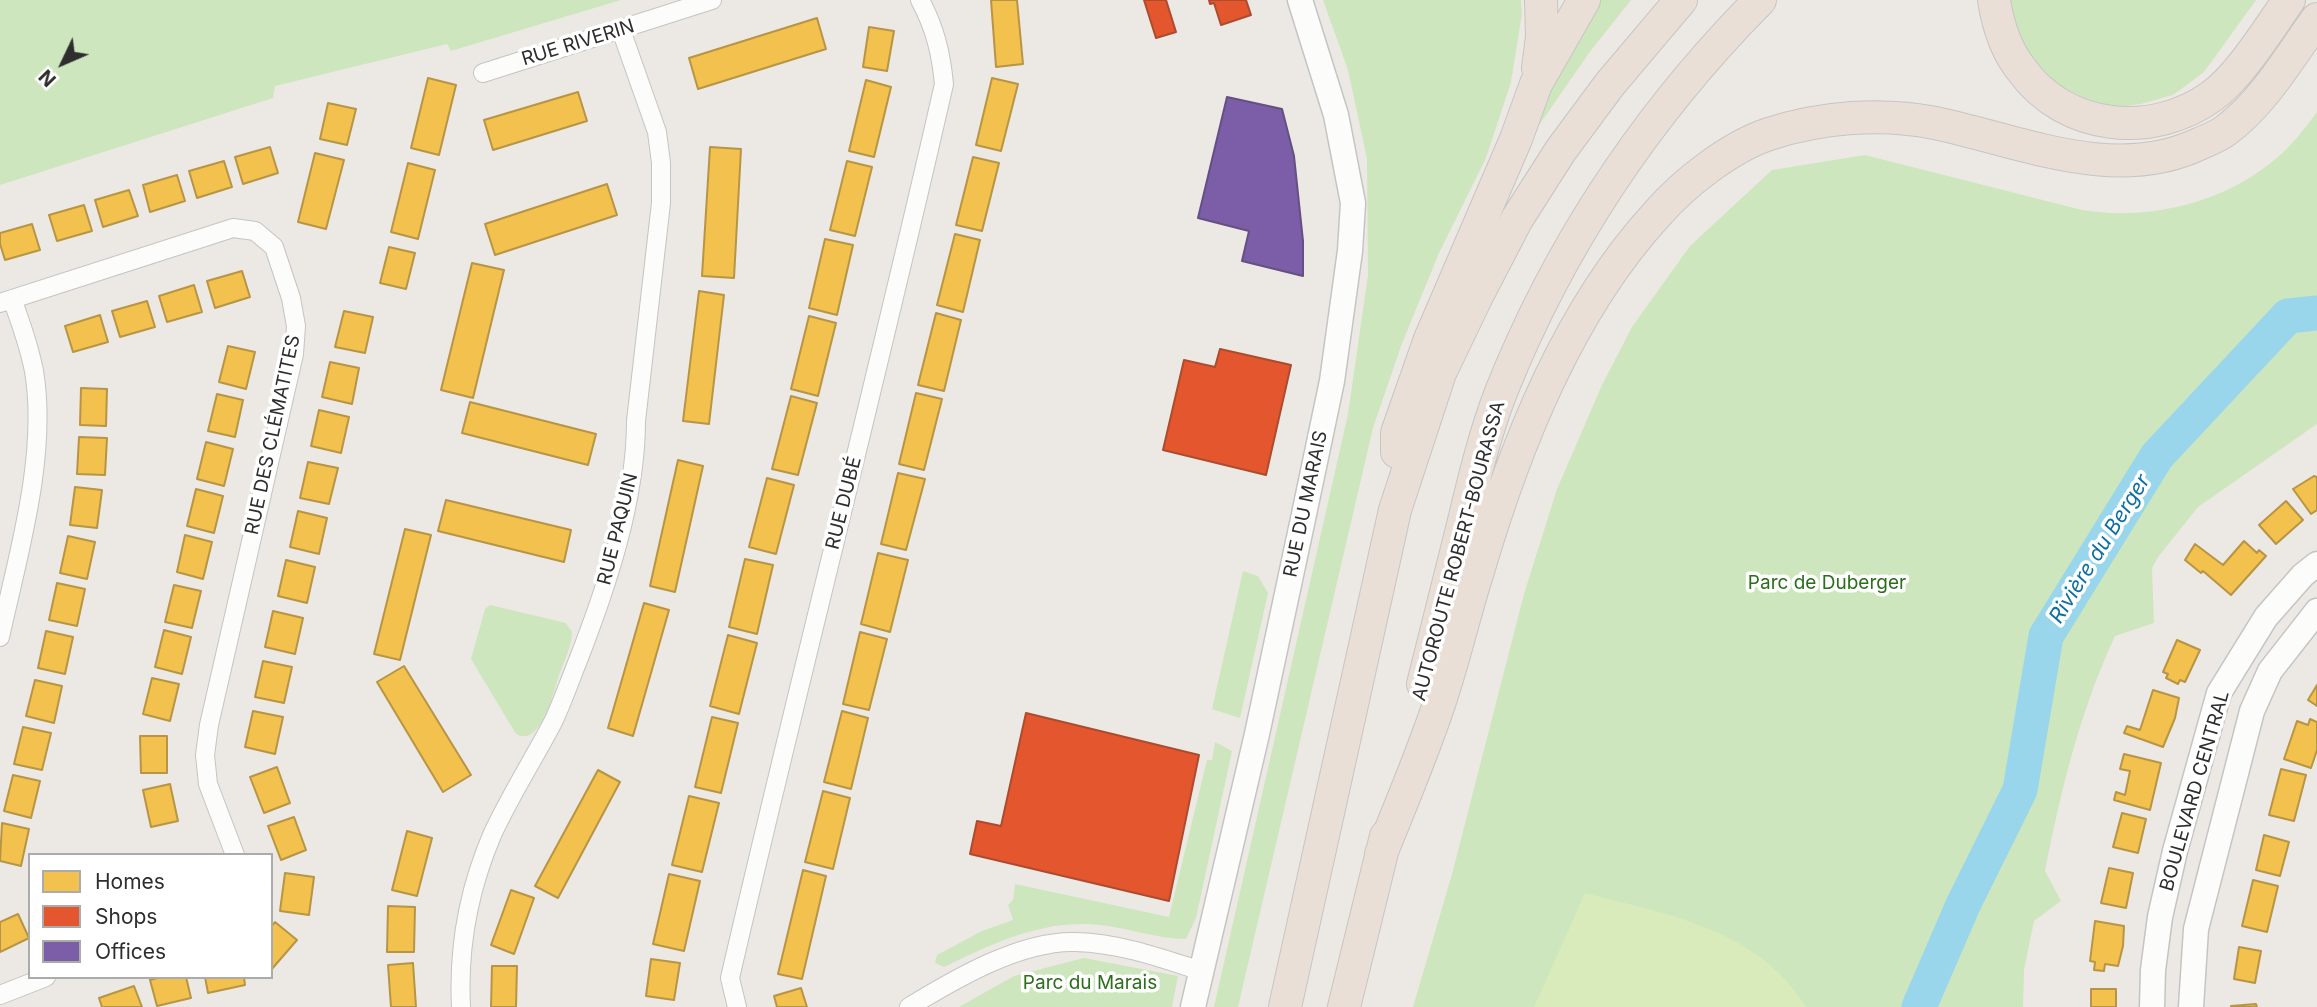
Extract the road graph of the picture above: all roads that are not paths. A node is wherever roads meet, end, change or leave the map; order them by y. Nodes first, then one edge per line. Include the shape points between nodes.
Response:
1 (712, 0) edge
2 (920, 0) edge
3 (1300, 0) edge
4 (1541, 0) edge
5 (1584, 0) edge
6 (1681, 0) edge
7 (1760, 0) edge
8 (1994, 0) edge
9 (2281, 0) edge
10 (2289, 0) edge
11 (2317, 19) edge
12 (621, 30) junction
13 (2265, 34) junction
14 (483, 73) dead end
15 (1536, 84) junction
16 (6, 301) edge
17 (1395, 510) junction
18 (2317, 564) edge
19 (2317, 611) edge
20 (0, 637) edge
21 (234, 853) edge
22 (1381, 854) junction
23 (1200, 971) junction
24 (41, 979) edge
25 (0, 995) edge
26 (461, 1007) edge
27 (737, 1007) edge
28 (909, 1007) edge
29 (1193, 1007) edge
30 (1285, 1007) edge
31 (1344, 1007) edge
32 (2152, 1007) edge
33 (2191, 1007) edge

1 - 12 street, RUE RIVERIN
2 - 27 street, RUE DUBÉ via 941,50 944,85 730,978
3 - 23 street, RUE DU MARAIS via 1336,115 1353,203 1350,251 1321,431 1257,734
4 - 15 highway
5 - 15 highway
6 - 17 highway via 1610,84 1517,219 1440,373
7 - 22 highway, AUTOROUTE ROBERT-BOURASSA via 1659,114 1617,172 1539,309 1501,393 1475,474
8 - 13 highway via 2008,49 2034,85 2073,111 2121,124 2178,116 2215,95
9 - 13 highway
10 - 13 highway
11 - 22 highway via 2260,100 2223,133 2185,151 2147,161 2105,161 2054,153 1932,122 1880,117 1830,120 1768,134 1686,185 1656,214 1597,295 1557,363 1525,433 1501,496 1439,704
12 - 14 street, RUE RIVERIN
12 - 26 street, RUE PAQUIN via 657,132 661,163 636,455 613,562 595,617 554,720 493,834 475,880 463,937
15 - 17 highway via 1397,433
16 - 20 street, RUE DES CLÉMATITES via 25,334 37,408 32,496
16 - 21 street, RUE DES CLÉMATITES via 233,228 256,231 274,247 291,299 296,326 294,354 205,755 208,784
17 - 30 highway
18 - 32 street, BOULEVARD CENTRAL via 2266,617 2219,693 2160,917
19 - 33 street, BOULEVARD CENTRAL via 2270,671 2252,711 2196,929
22 - 31 highway, AUTOROUTE ROBERT-BOURASSA
23 - 28 street via 1106,945 1046,944 1009,956
23 - 29 street, RUE DU MARAIS
24 - 25 street

